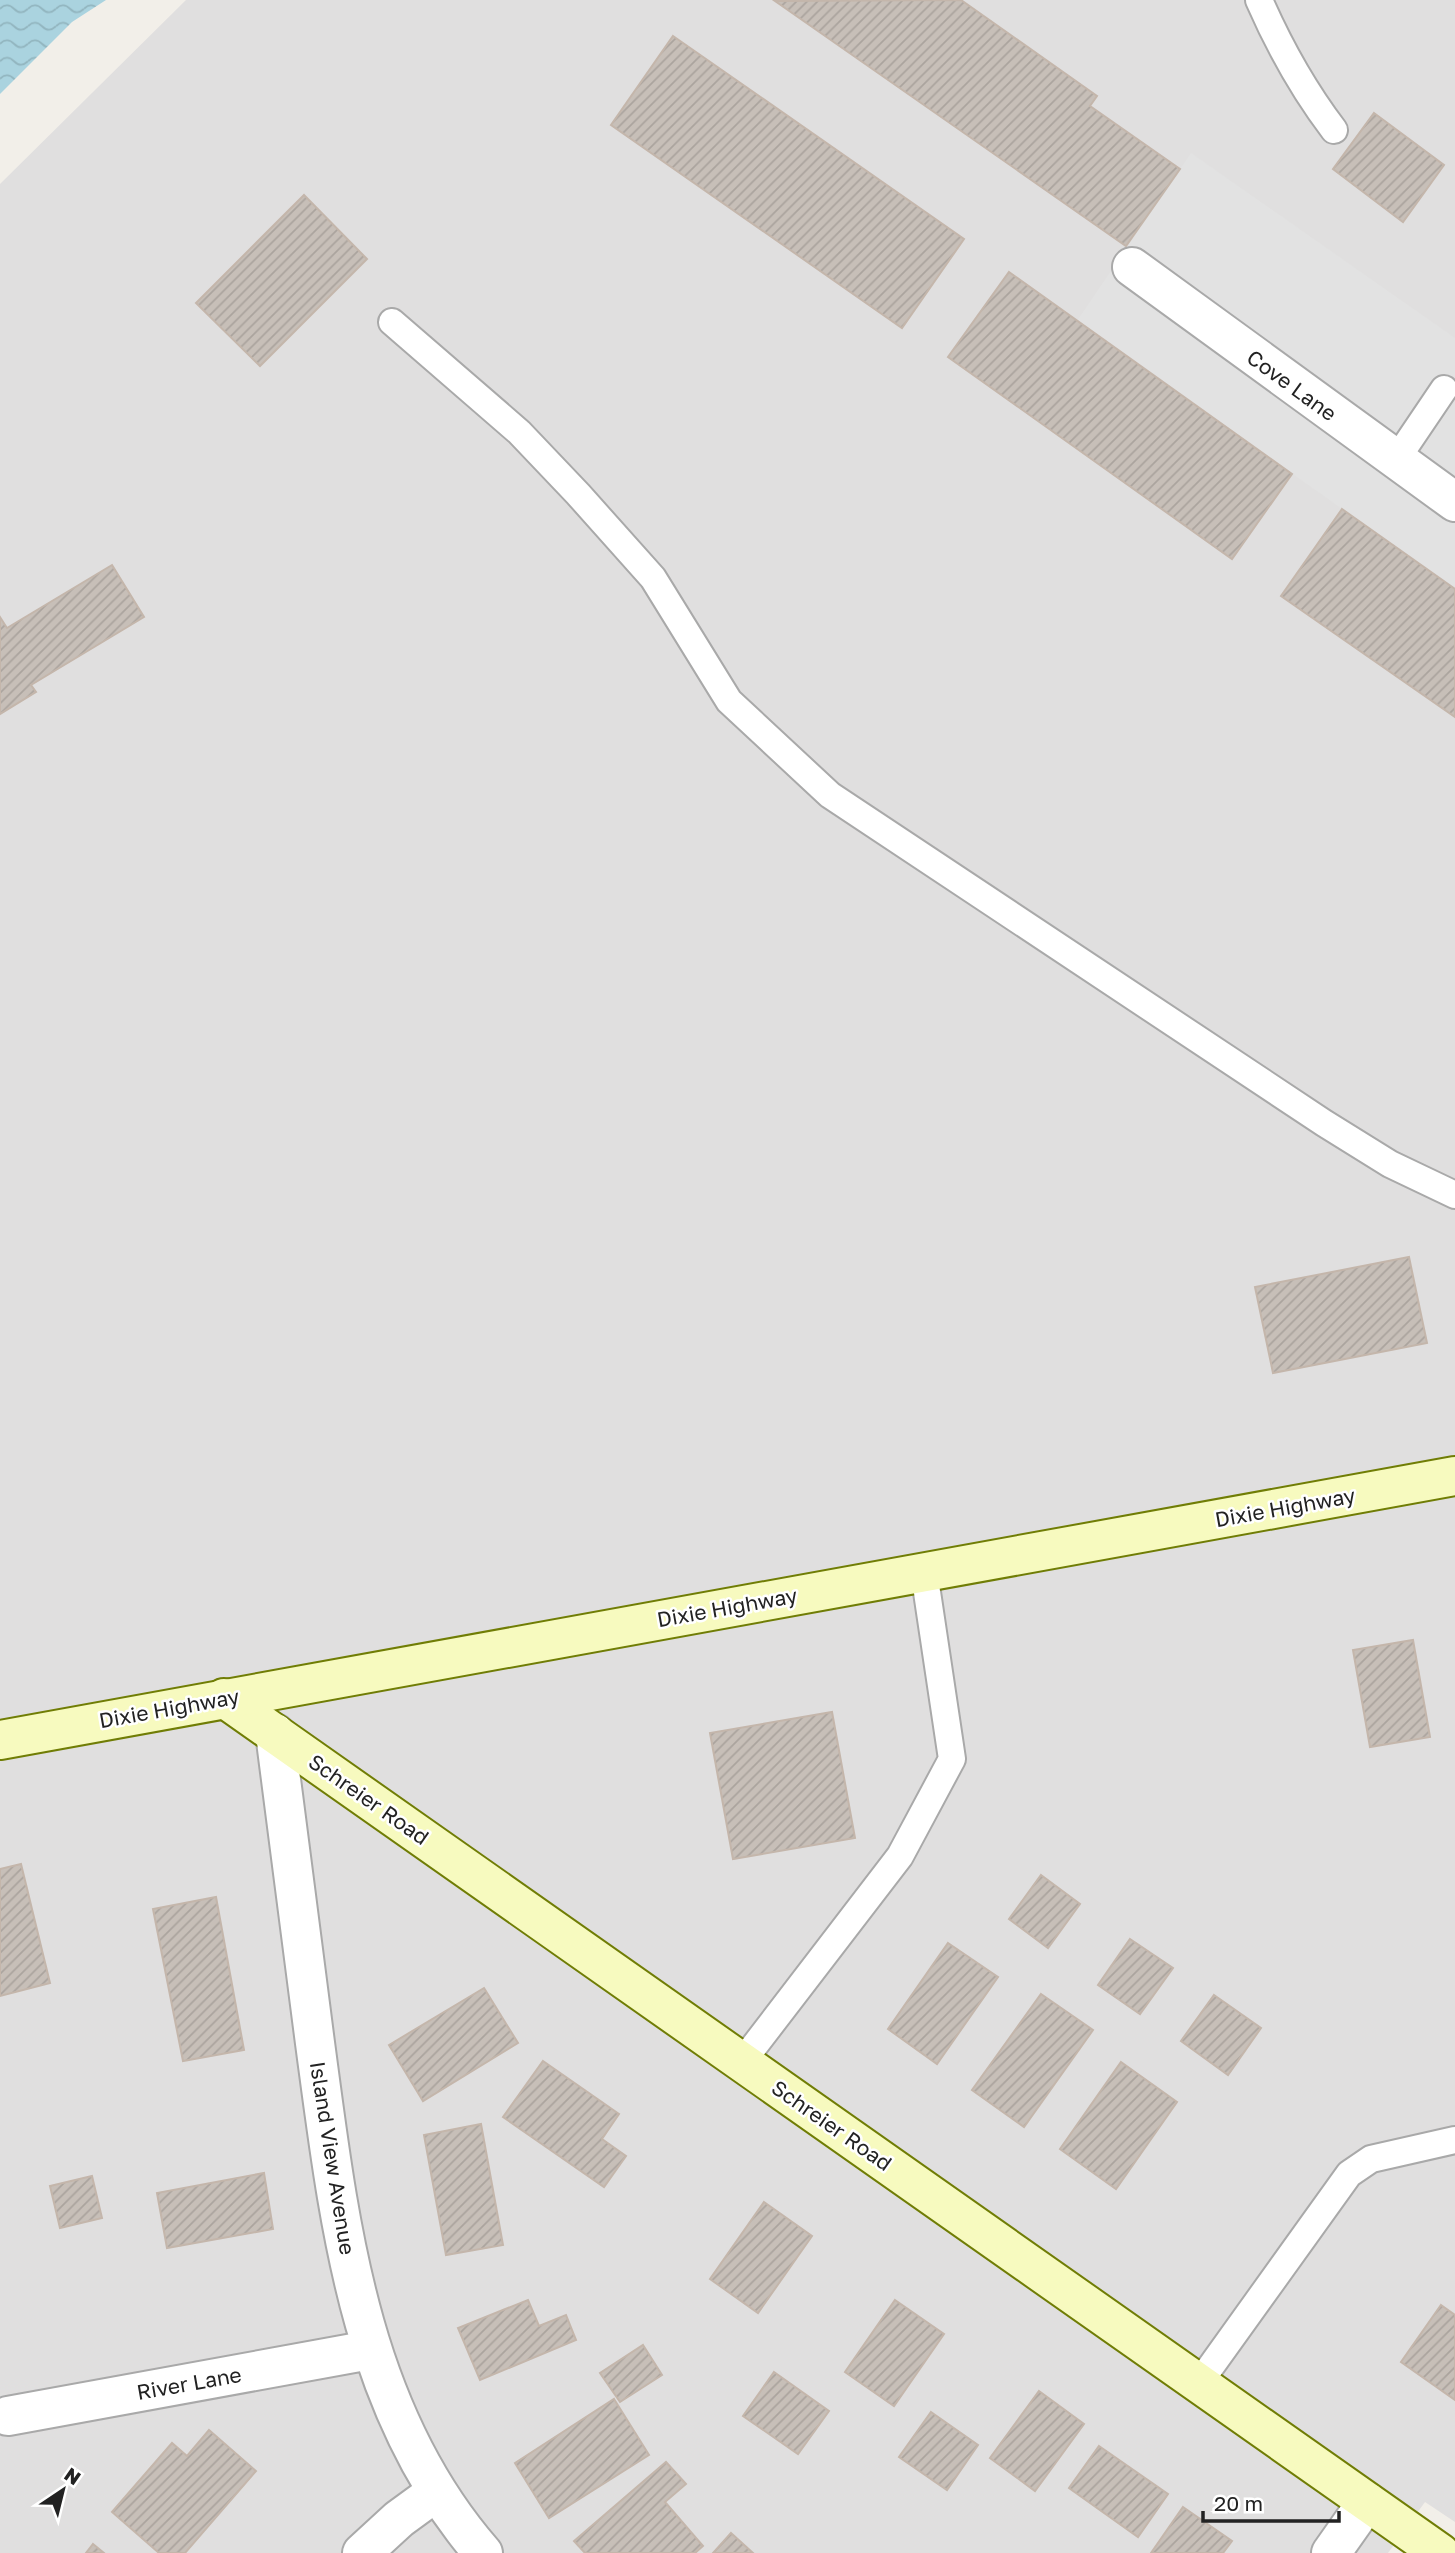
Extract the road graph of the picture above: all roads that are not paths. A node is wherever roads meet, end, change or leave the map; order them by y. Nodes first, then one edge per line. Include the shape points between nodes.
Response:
1 (1259, 0) edge
2 (1334, 130) dead end
3 (1132, 267) dead end
4 (392, 322) dead end
5 (1444, 388) dead end
6 (1396, 460) junction
7 (1455, 502) edge
8 (1455, 1195) edge
9 (1455, 1476) edge
10 (924, 1572) junction
11 (224, 1698) junction
12 (275, 1733) junction
13 (0, 1740) edge
14 (742, 2062) junction
15 (1455, 2140) edge
16 (370, 2350) junction
17 (1199, 2383) junction
18 (8, 2416) dead end
19 (436, 2492) junction
20 (1367, 2501) junction
21 (362, 2553) edge
22 (483, 2553) edge
23 (1331, 2553) edge
24 (1440, 2553) edge

1 - 2 lane via 1277,44
3 - 6 street, Cove Lane
4 - 8 lane via 519,432 578,494 653,578 729,701 830,795 1324,1123 1390,1164
5 - 6 lane
6 - 7 street, Cove Lane
9 - 10 street, Dixie Highway
10 - 11 street, Dixie Highway
10 - 14 lane via 952,1759 900,1856
11 - 12 street, Schreier Road
11 - 13 street, Dixie Highway
12 - 14 street, Schreier Road
12 - 16 street, Island View Avenue via 331,2165
14 - 17 street, Schreier Road
15 - 17 lane via 1371,2159 1349,2174
16 - 18 street, River Lane
16 - 19 street, Island View Avenue via 405,2435
17 - 20 street, Schreier Road
19 - 21 street
19 - 22 street, Island View Avenue via 450,2516
20 - 23 street
20 - 24 street, Schreier Road

